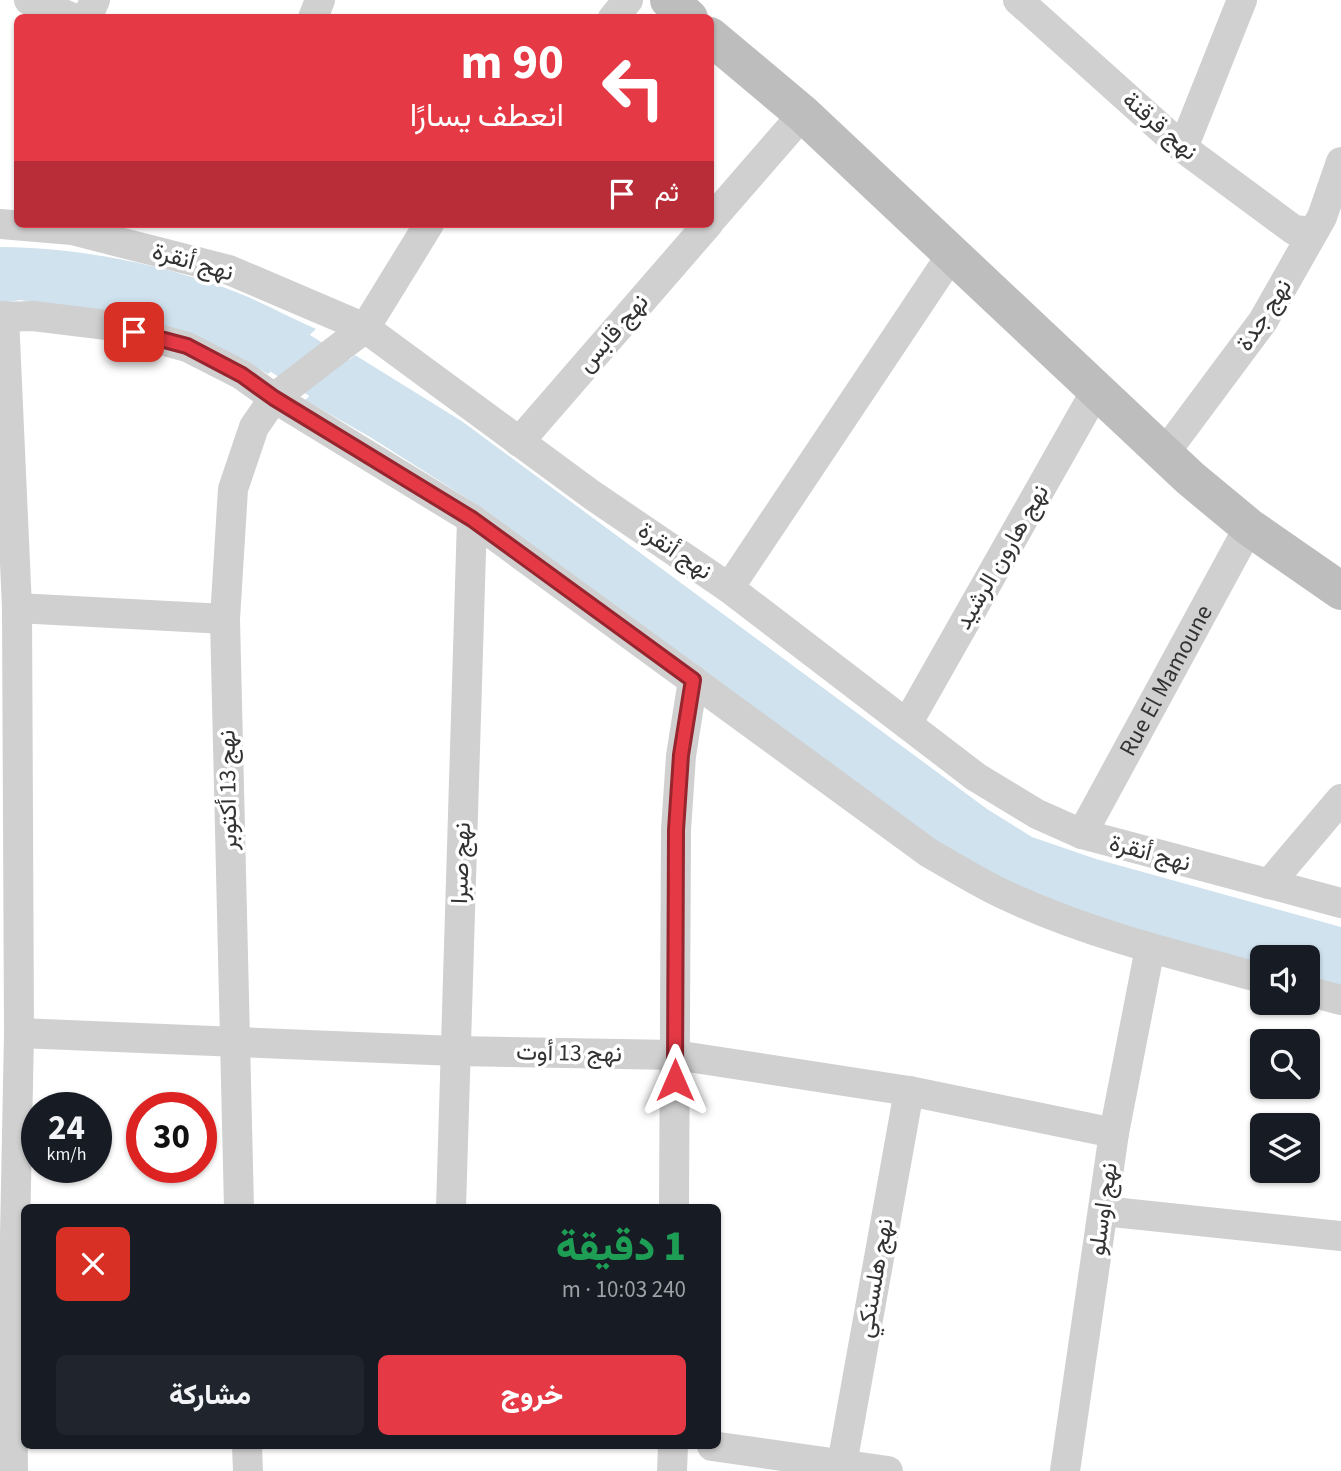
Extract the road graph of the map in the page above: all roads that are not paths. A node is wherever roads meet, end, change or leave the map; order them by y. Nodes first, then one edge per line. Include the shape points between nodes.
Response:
1 (29, 0) edge
2 (628, 0) edge
3 (668, 0) edge
4 (1018, 0) edge
5 (1242, 0) edge
6 (63, 14) edge
7 (616, 14) edge
8 (684, 14) edge
9 (714, 39) edge
10 (803, 114) junction
11 (1183, 148) junction
12 (1341, 162) edge
13 (714, 217) edge
14 (43, 228) edge
15 (426, 228) edge
16 (705, 228) edge
17 (1313, 232) junction
18 (952, 254) junction
19 (2, 316) edge
20 (355, 336) junction
21 (1097, 390) junction
22 (281, 393) junction
23 (519, 442) junction
24 (1164, 454) junction
25 (472, 519) junction
26 (1249, 527) junction
27 (729, 588) junction
28 (1341, 591) edge
29 (17, 608) junction
30 (225, 619) junction
31 (693, 680) junction
32 (8, 687) edge
33 (907, 724) junction
34 (1341, 799) edge
35 (1082, 834) junction
36 (1269, 884) junction
37 (1341, 903) edge
38 (1150, 948) junction
39 (1250, 975) edge
40 (1320, 994) edge
41 (1341, 1000) edge
42 (19, 1033) junction
43 (234, 1042) junction
44 (455, 1051) junction
45 (675, 1055) junction
46 (909, 1091) junction
47 (1114, 1133) junction
48 (239, 1204) edge
49 (452, 1204) edge
50 (674, 1204) edge
51 (1102, 1210) junction
52 (1341, 1236) edge
53 (12, 1389) edge
54 (721, 1447) edge
55 (247, 1449) edge
56 (673, 1449) edge
57 (842, 1464) junction
58 (13, 1471) edge
59 (248, 1471) edge
60 (672, 1471) edge
61 (888, 1471) edge
62 (1065, 1471) edge

1 - 6 street
2 - 7 street
3 - 8 main road
4 - 11 street, نهج قرقنة
5 - 11 street
9 - 10 main road
10 - 13 street, نهج قابس
10 - 18 main road
11 - 17 street, نهج قرقنة via 1294,230
12 - 17 street, نهج جدة
14 - 20 street, نهج أنقرة via 72,230 229,270
15 - 20 street
16 - 23 street, نهج قابس
17 - 24 street, نهج جدة via 1264,321
18 - 21 main road
18 - 27 street
19 - 22 street via 107,325 187,346
19 - 29 street
20 - 22 street, نهج 13 أكتوبر
20 - 23 street, نهج أنقرة
21 - 24 main road
21 - 33 street, نهج هارون الرشيد
22 - 25 street
22 - 30 street, نهج 13 أكتوبر via 254,427 233,489
23 - 27 street, نهج أنقرة
24 - 26 main road
25 - 31 street
25 - 44 street, نهج صبرا
26 - 28 main road
26 - 35 street, Rue El Mamoune
27 - 33 street, نهج أنقرة
29 - 30 street
29 - 32 street
30 - 43 street, نهج 13 أكتوبر
31 - 38 street via 929,853 1004,895
31 - 45 street via 676,830
32 - 42 street
33 - 35 street, نهج أنقرة via 975,776 1037,814
34 - 36 street
35 - 36 street, نهج أنقرة
36 - 37 street, نهج أنقرة
38 - 39 street
38 - 47 street, نهج اوسلو
40 - 41 street
42 - 43 street, نهج 13 أوت
42 - 53 street
43 - 44 street, نهج 13 أوت
43 - 48 street, نهج 13 أكتوبر
44 - 45 street, نهج 13 أوت
44 - 49 street, نهج صبرا
45 - 46 street, نهج 13 أوت
45 - 50 street
46 - 47 street, نهج 13 أوت
46 - 57 street, نهج هلسنكي
47 - 51 street, نهج اوسلو
51 - 52 street
51 - 62 street, نهج اوسلو
53 - 58 street
54 - 57 street
55 - 59 street
56 - 60 street
57 - 61 street

